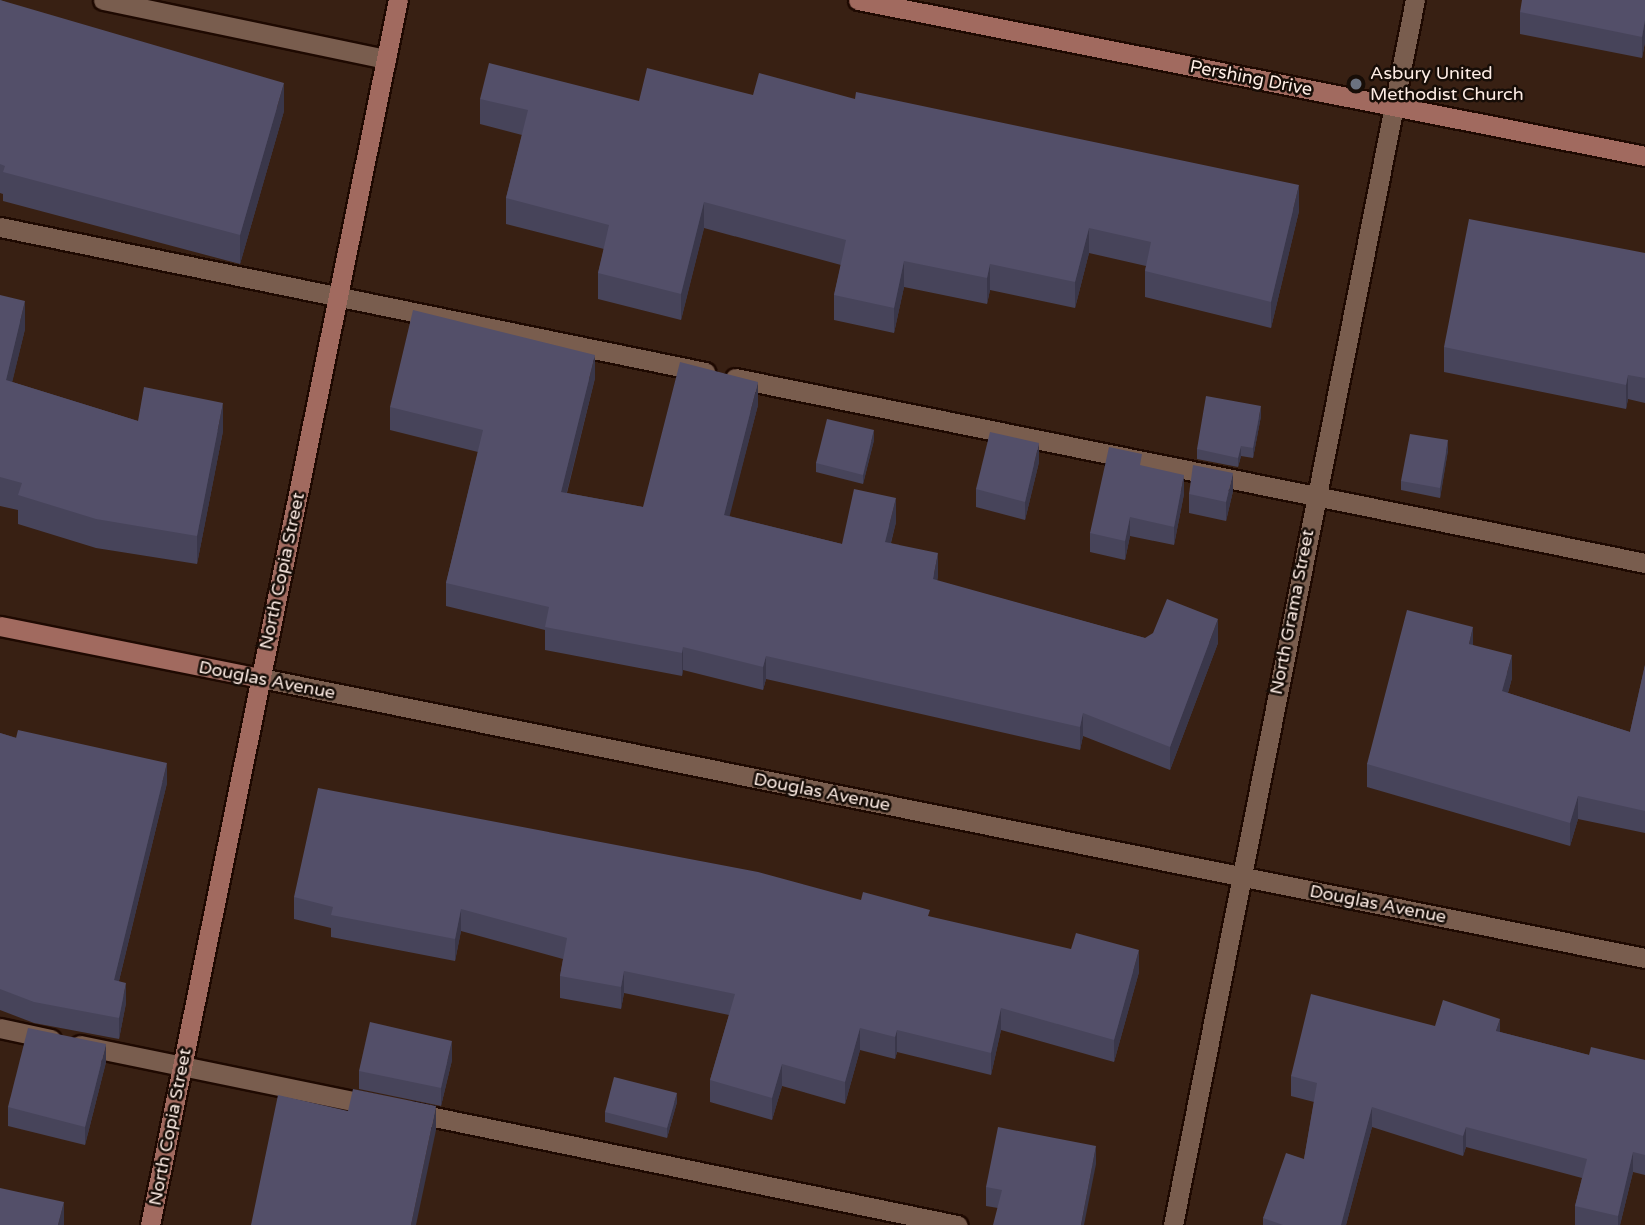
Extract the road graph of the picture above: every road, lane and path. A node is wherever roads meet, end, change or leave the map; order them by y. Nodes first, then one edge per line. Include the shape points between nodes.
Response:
1 (103, 0) edge
2 (398, 0) edge
3 (1415, 0) edge
4 (867, 1) edge
5 (386, 59) junction
6 (1393, 106) junction
7 (1645, 156) edge
8 (0, 226) edge
9 (338, 296) junction
10 (1315, 497) junction
11 (1645, 563) edge
12 (0, 626) edge
13 (261, 678) junction
14 (1238, 876) junction
15 (1645, 958) edge
16 (0, 1028) edge
17 (182, 1066) junction
18 (150, 1225) edge
19 (957, 1225) edge
20 (1173, 1225) edge

1 - 5 street
2 - 5 main road, North Copia Street
3 - 6 street, North Grama Street
4 - 6 main road, Pershing Drive
5 - 9 main road, North Copia Street
6 - 7 main road, Pershing Drive
6 - 10 street, North Grama Street
8 - 9 street
9 - 10 street
9 - 13 main road, North Copia Street
10 - 11 street
10 - 14 street, North Grama Street
12 - 13 main road, Douglas Avenue
13 - 14 street, Douglas Avenue
13 - 17 main road, North Copia Street
14 - 15 street, Douglas Avenue
14 - 20 street, North Grama Street
16 - 17 street
17 - 18 main road, North Copia Street
17 - 19 street

